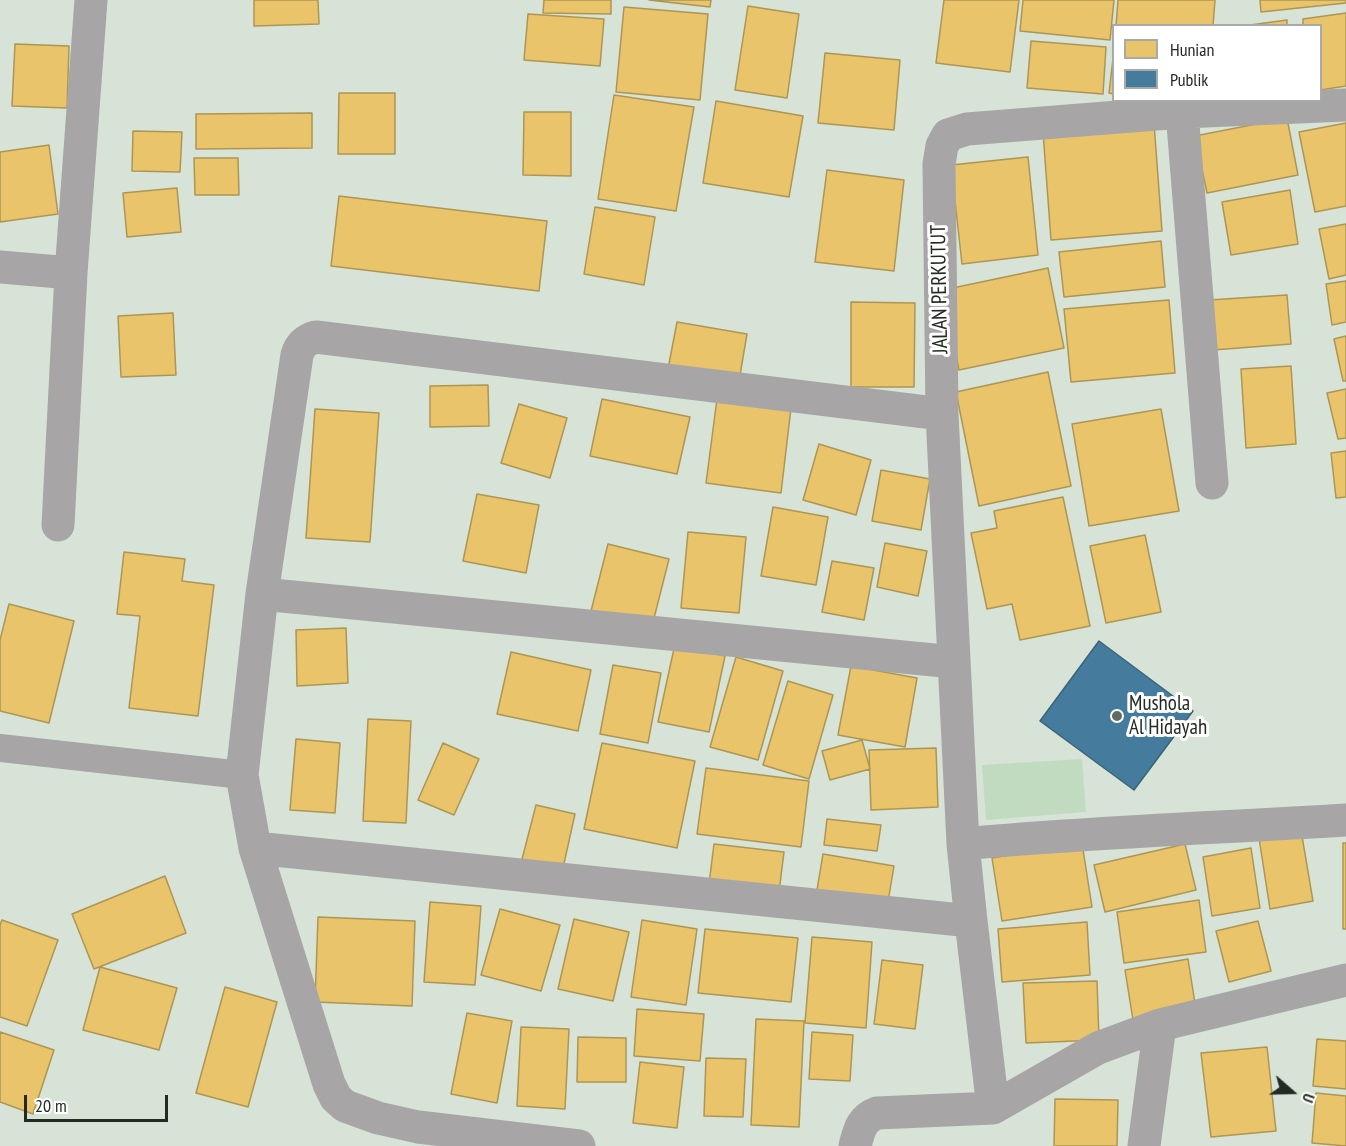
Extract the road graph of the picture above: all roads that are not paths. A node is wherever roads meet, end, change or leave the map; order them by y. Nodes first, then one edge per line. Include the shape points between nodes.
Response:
1 (91, 0) edge
2 (1346, 105) edge
3 (1182, 112) junction
4 (0, 267) edge
5 (71, 273) junction
6 (942, 414) junction
7 (1212, 483) dead end
8 (58, 525) dead end
9 (262, 594) junction
10 (954, 662) junction
11 (0, 748) edge
12 (242, 775) junction
13 (1346, 820) edge
14 (963, 844) junction
15 (255, 848) junction
16 (971, 921) junction
17 (1346, 980) edge
18 (1160, 1025) junction
19 (993, 1108) junction
20 (415, 1136) edge
21 (579, 1146) edge
22 (855, 1146) edge
23 (1144, 1146) edge

1 - 5 street
2 - 3 street
3 - 6 street, JALAN PERKUTUT via 966,129 948,135 939,164
3 - 7 street
4 - 5 street
5 - 8 street
6 - 9 street via 316,337 307,339 297,355
6 - 10 street, JALAN PERKUTUT
9 - 10 street
9 - 12 street
10 - 14 street, JALAN PERKUTUT
11 - 12 lane
12 - 15 street
13 - 14 street via 1054,835
14 - 16 street, JALAN PERKUTUT
15 - 16 street
15 - 20 street via 336,1098 345,1106
16 - 19 street, JALAN PERKUTUT
17 - 18 street
18 - 19 street via 1098,1048
18 - 23 street
19 - 22 street via 877,1113 861,1125
20 - 21 street

